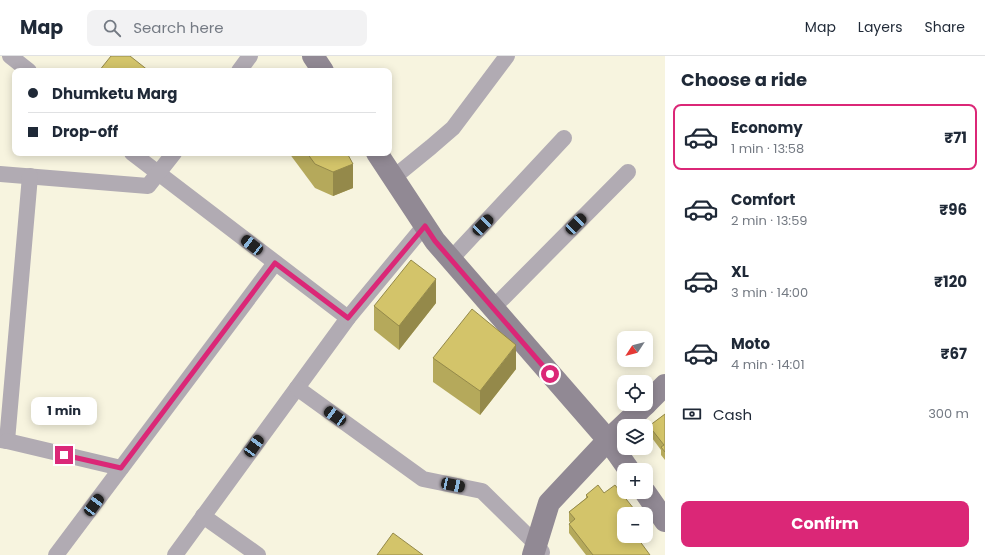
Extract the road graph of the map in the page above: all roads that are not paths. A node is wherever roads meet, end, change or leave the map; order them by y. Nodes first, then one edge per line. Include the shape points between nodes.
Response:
1 (10, 56) edge
2 (250, 56) edge
3 (313, 56) edge
4 (507, 56) edge
5 (25, 68) edge
6 (241, 68) edge
7 (321, 68) edge
8 (564, 138) dead end
9 (136, 156) edge
10 (172, 156) edge
11 (379, 156) edge
12 (628, 172) dead end
13 (0, 174) edge
14 (158, 174) junction
15 (30, 176) junction
16 (393, 178) junction
17 (425, 226) junction
18 (451, 259) junction
19 (275, 263) junction
20 (493, 307) junction
21 (348, 318) junction
22 (665, 386) edge
23 (297, 388) junction
24 (653, 397) edge
25 (639, 411) edge
26 (608, 440) junction
27 (4, 441) edge
28 (624, 463) edge
29 (121, 468) junction
30 (650, 499) edge
31 (203, 516) junction
32 (665, 521) edge
33 (538, 551) edge
34 (56, 555) edge
35 (175, 555) edge
36 (258, 555) edge

1 - 5 street
2 - 6 street
3 - 7 street
4 - 16 street via 453,128
8 - 18 street
9 - 14 street
10 - 14 street
11 - 16 street
12 - 20 street
13 - 15 street
14 - 15 street via 148,186
14 - 19 street
15 - 27 street
16 - 17 street
17 - 18 street
17 - 21 street
18 - 20 street
19 - 21 street
19 - 29 street
20 - 26 street
21 - 23 street
22 - 24 street
23 - 31 street
23 - 33 street via 423,478 482,491
25 - 26 street
26 - 28 street
26 - 33 street via 549,503
27 - 29 street
29 - 34 street
30 - 32 street
31 - 35 street
31 - 36 street

